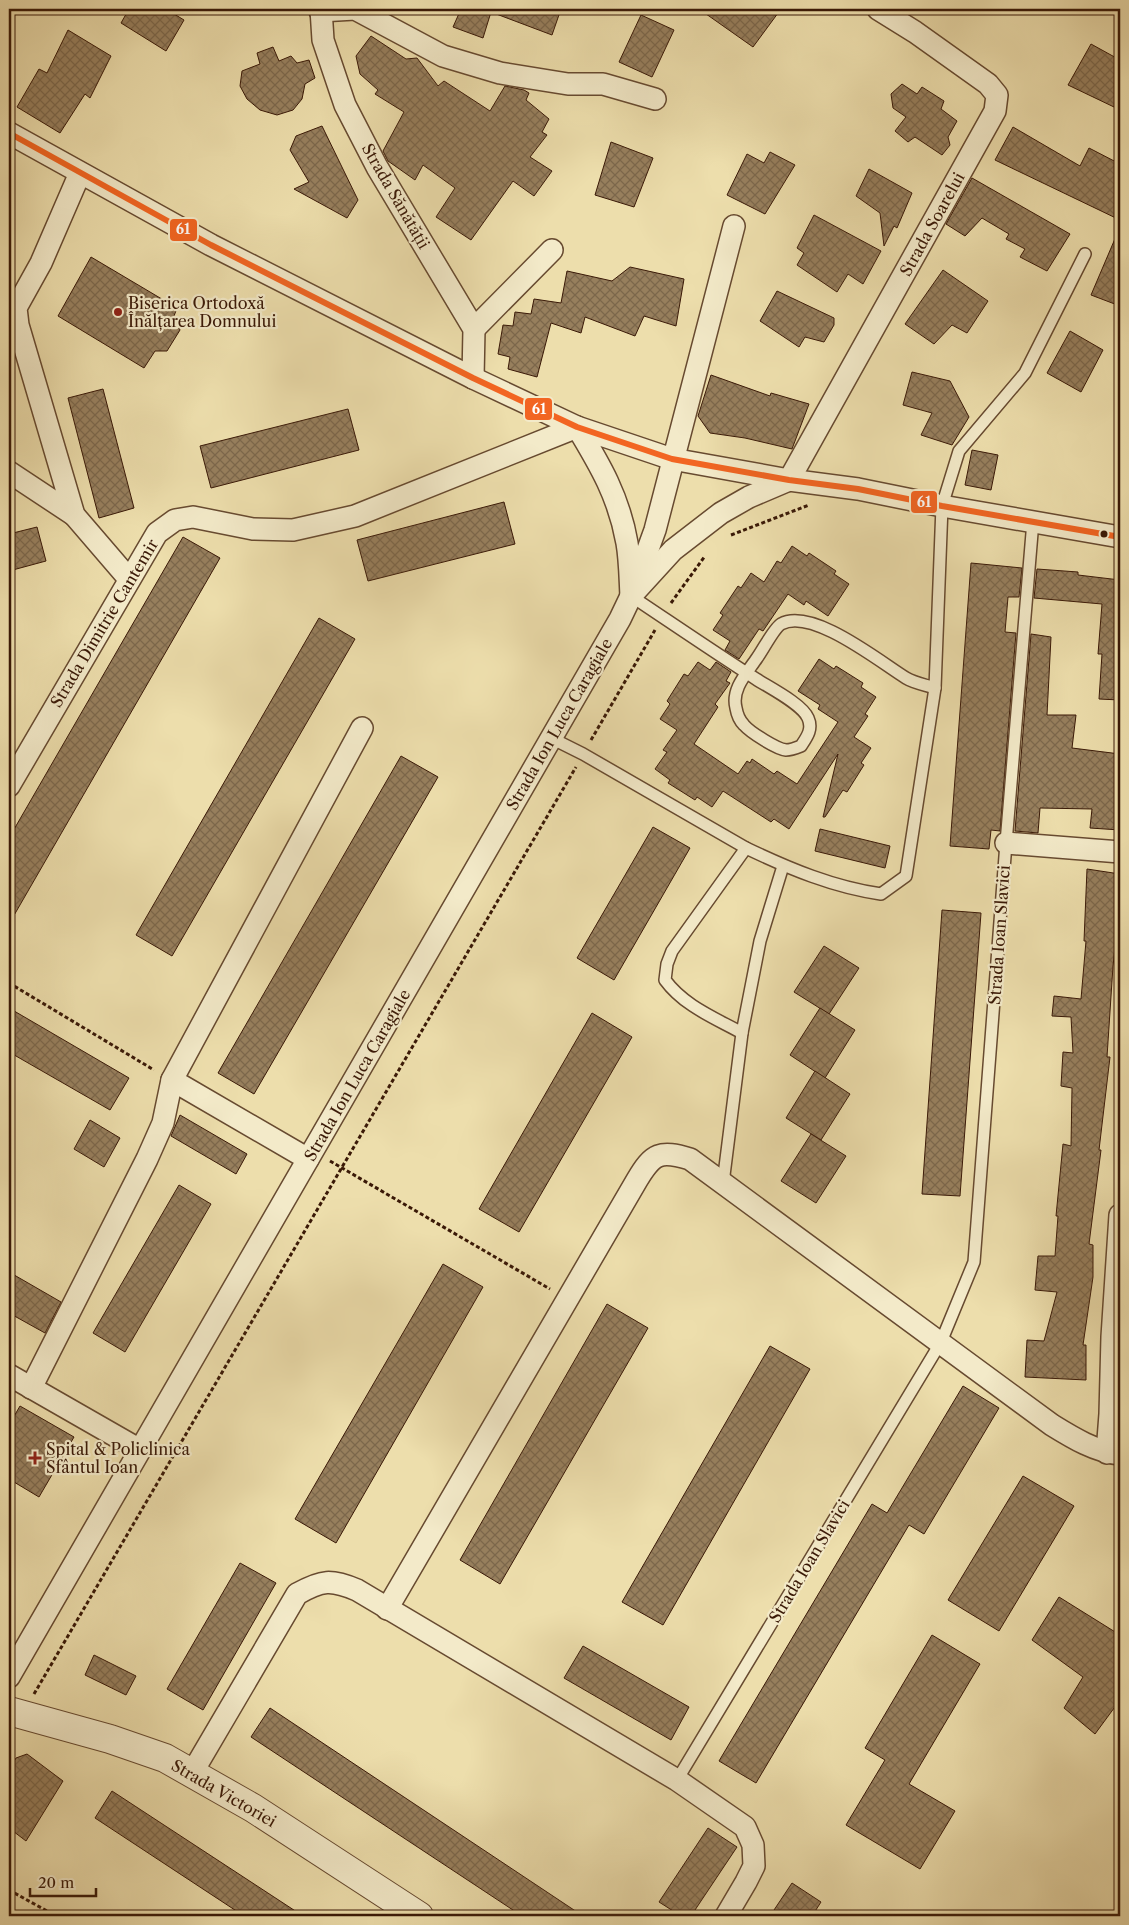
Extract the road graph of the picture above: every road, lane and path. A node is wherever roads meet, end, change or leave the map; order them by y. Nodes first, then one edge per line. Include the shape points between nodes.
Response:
1 (878, 9) edge
2 (320, 10) edge
3 (655, 99) dead end
4 (9, 133) edge
5 (80, 173) junction
6 (734, 226) dead end
7 (552, 250) dead end
8 (1085, 254) dead end
9 (474, 328) junction
10 (473, 378) junction
11 (577, 427) junction
12 (672, 459) junction
13 (9, 472) edge
14 (789, 480) junction
15 (816, 503) dead end
16 (942, 506) junction
17 (74, 515) junction
18 (1034, 521) junction
19 (1120, 537) edge
20 (726, 539) dead end
21 (710, 552) dead end
22 (129, 579) junction
23 (631, 596) junction
24 (662, 617) junction
25 (747, 673) junction
26 (935, 688) junction
27 (362, 728) dead end
28 (551, 738) junction
29 (583, 754) junction
30 (9, 786) edge
31 (1006, 843) junction
32 (746, 848) junction
33 (1120, 852) edge
34 (783, 866) junction
35 (9, 983) edge
36 (742, 1033) junction
37 (172, 1080) junction
38 (310, 1155) junction
39 (342, 1168) junction
40 (723, 1183) junction
41 (1120, 1215) edge
42 (567, 1299) junction
43 (941, 1342) junction
44 (9, 1375) edge
45 (31, 1388) junction
46 (140, 1450) junction
47 (1114, 1453) edge
48 (387, 1609) junction
49 (9, 1677) edge
50 (15, 1714) edge
51 (192, 1773) junction
52 (677, 1780) junction
53 (9, 1890) edge
54 (56, 1916) edge
55 (419, 1916) edge
56 (726, 1916) edge

1 - 14 street, Strada Soarelui via 988,84 997,96 995,111
2 - 3 street, Strada Sănătății via 355,10 443,56 500,73 568,84 603,84
2 - 9 street, Strada Sănătății via 324,40 345,105 377,167
4 - 5 street
5 - 10 street via 211,245
5 - 17 street via 41,263 16,308 18,326
6 - 12 street, Strada Ion Luca Caragiale
7 - 9 street
8 - 16 lane via 1025,373 959,451
9 - 10 street
10 - 11 street
11 - 12 street
11 - 22 street, Strada Dimitrie Cantemir via 355,516 293,530 253,529 193,517 174,520 157,533
11 - 23 street via 605,473 618,507 628,544
12 - 14 street
12 - 23 street, Strada Ion Luca Caragiale via 655,530
13 - 17 street
14 - 16 street via 858,489
14 - 23 street via 721,512 672,550
15 - 20 path via 733,533
16 - 18 street
16 - 26 lane
17 - 22 street
18 - 19 street
18 - 31 lane, Strada Ioan Slavici
21 - 24 path via 702,558
22 - 30 street, Strada Dimitrie Cantemir
23 - 24 lane
23 - 28 street, Strada Ion Luca Caragiale
24 - 25 lane
24 - 29 path
25 - 25 lane via 734,699 744,726 776,747 788,750 801,746 810,732 805,713
25 - 26 lane via 779,625 790,620 844,636 908,679
26 - 34 lane via 906,876 881,894 855,890
27 - 37 street
28 - 29 lane
28 - 38 street, Strada Ion Luca Caragiale
29 - 32 lane
29 - 39 path
31 - 33 street
31 - 43 lane, Strada Ioan Slavici via 974,1262
32 - 34 lane
32 - 36 lane via 672,951 665,980 674,992 702,1012
34 - 36 lane via 760,941
35 - 37 path
36 - 40 lane
37 - 38 street
37 - 45 street via 163,1123 147,1160
38 - 39 path
38 - 46 street, Strada Ion Luca Caragiale
39 - 42 path
39 - 50 path
40 - 42 street via 690,1159 671,1153 647,1162
40 - 43 street
41 - 47 street via 1110,1414
42 - 48 street
43 - 47 street via 1069,1436
43 - 52 lane, Strada Ioan Slavici
44 - 45 street
45 - 46 street
46 - 49 street, Strada Ion Luca Caragiale
48 - 51 street via 339,1583 316,1584 297,1594
48 - 52 street
50 - 51 street, Strada Victoriei via 110,1739 165,1758
51 - 55 street, Strada Victoriei via 253,1808
52 - 56 street via 744,1827 753,1844 754,1866
53 - 54 path

